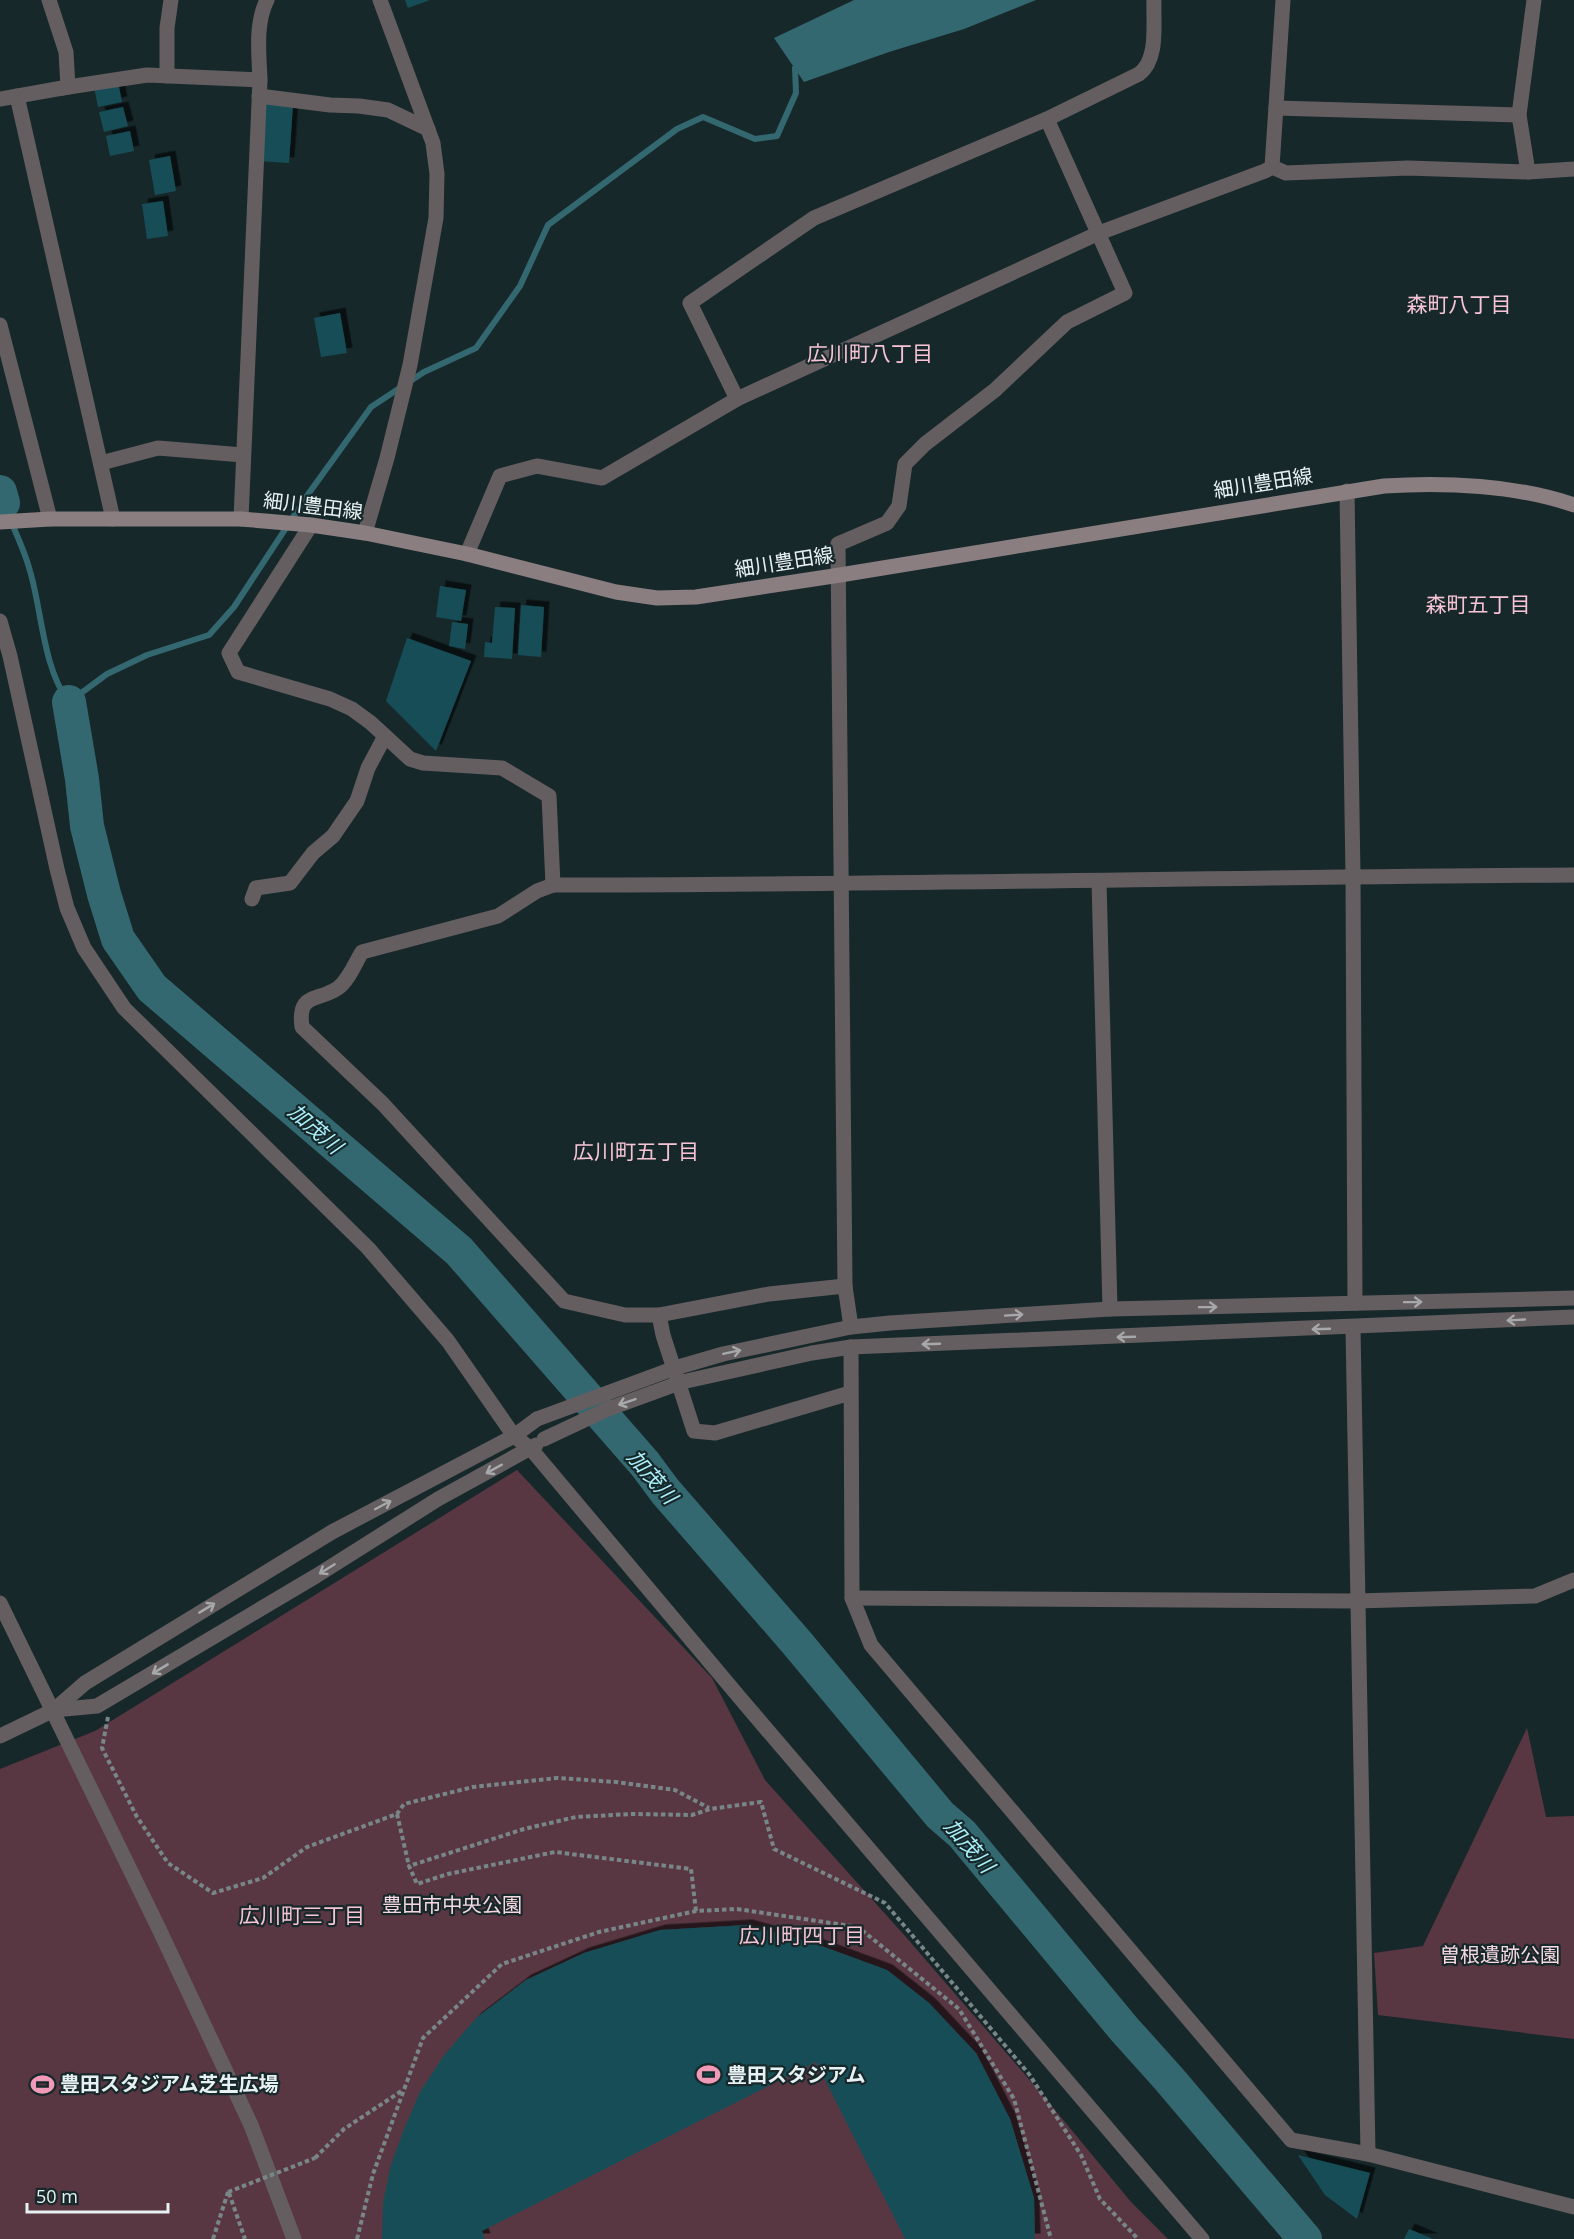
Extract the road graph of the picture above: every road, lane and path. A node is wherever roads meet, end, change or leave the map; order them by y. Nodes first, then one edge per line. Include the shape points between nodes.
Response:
1 (49, 0) edge
2 (171, 0) edge
3 (267, 0) edge
4 (380, 0) edge
5 (1154, 0) edge
6 (1283, 0) edge
7 (1534, 0) edge
8 (167, 76) junction
9 (260, 80) junction
10 (62, 88) junction
11 (17, 96) junction
12 (259, 96) junction
13 (0, 99) edge
14 (1276, 108) junction
15 (1520, 115) junction
16 (1047, 118) junction
17 (428, 129) junction
18 (1272, 166) junction
19 (1574, 169) edge
20 (1528, 172) junction
21 (1100, 233) junction
22 (0, 325) edge
23 (737, 399) junction
24 (243, 455) junction
25 (101, 464) junction
26 (1347, 491) junction
27 (1574, 505) edge
28 (50, 519) junction
29 (113, 519) junction
30 (241, 519) junction
31 (0, 522) edge
32 (311, 525) junction
33 (364, 533) junction
34 (467, 554) junction
35 (840, 575) junction
36 (0, 621) edge
37 (385, 736) junction
38 (1574, 875) edge
39 (1353, 876) junction
40 (1100, 881) junction
41 (553, 885) junction
42 (842, 885) junction
43 (252, 899) dead end
44 (845, 1286) junction
45 (1574, 1298) edge
46 (1355, 1303) junction
47 (1110, 1309) junction
48 (659, 1315) junction
49 (1574, 1317) edge
50 (850, 1327) junction
51 (1353, 1328) junction
52 (851, 1347) junction
53 (850, 1393) junction
54 (514, 1436) junction
55 (531, 1449) junction
56 (1574, 1580) edge
57 (852, 1598) junction
58 (1356, 1601) junction
59 (0, 1603) edge
60 (110, 1699) junction
61 (54, 1710) junction
62 (0, 1736) edge
63 (710, 1809) junction
64 (397, 1814) junction
65 (409, 1866) junction
66 (696, 1911) junction
67 (404, 2090) junction
68 (1368, 2154) junction
69 (228, 2192) junction
70 (1574, 2207) edge
71 (213, 2239) edge
72 (245, 2239) edge
73 (294, 2239) edge
74 (357, 2239) edge
75 (1051, 2239) edge
76 (1138, 2239) edge
77 (1202, 2239) edge

1 - 10 street via 66,52 68,87
2 - 8 street
3 - 9 street via 259,34
4 - 17 street
5 - 16 street via 1151,60 1147,68
6 - 14 street
7 - 15 street
8 - 9 street
8 - 10 street via 147,75
9 - 12 street
10 - 11 street
11 - 13 street
11 - 25 street
12 - 17 street via 388,110
12 - 24 street
14 - 15 street
14 - 18 street
15 - 20 street
16 - 21 street
16 - 23 street via 814,218 690,303
17 - 33 street via 437,174 436,218 401,401
18 - 20 street via 1286,173 1408,168
18 - 21 street
19 - 20 street
21 - 23 street
21 - 35 street via 1125,293 1067,322 995,390 925,444 905,464 899,506 887,523 838,544
22 - 28 street
23 - 34 street via 602,478 537,466 500,476
24 - 25 street via 158,448
24 - 30 street
25 - 29 street
26 - 27 main road, 細川豊田線 via 1418,484 1484,487
26 - 35 main road, 細川豊田線
26 - 39 street
28 - 29 main road, 細川豊田線
28 - 31 main road, 細川豊田線
29 - 30 main road, 細川豊田線
30 - 32 main road, 細川豊田線
32 - 33 main road, 細川豊田線
32 - 37 street via 229,653 238,672 330,699 352,709
33 - 34 main road, 細川豊田線
34 - 35 main road, 細川豊田線 via 616,592 657,598 696,597
35 - 42 street
36 - 54 street via 57,869 84,948 124,1008 368,1248 448,1341
37 - 41 street via 410,759 502,768 549,796
37 - 43 street via 357,801 333,836 313,852 291,883 256,888
38 - 39 street
39 - 40 street
39 - 46 street
40 - 42 street
40 - 47 street
41 - 42 street
41 - 48 street via 498,916 362,952 345,982 303,1005 302,1027 383,1104 564,1301 625,1315
42 - 44 street
44 - 48 street via 769,1294
44 - 50 street
46 -> 45 street
47 -> 46 street
50 -> 47 street
48 - 53 street via 694,1431 715,1433
49 -> 51 street
54 -> 50 street, bridge via 537,1419 675,1368
51 -> 52 street
51 - 58 street
52 - 53 street
52 -> 55 street, bridge via 682,1382 608,1409
53 - 57 street
54 - 55 street
61 -> 54 street via 85,1683 332,1532
55 -> 60 street via 438,1499
55 - 77 street
56 - 58 street via 1535,1596
57 - 58 street
57 - 68 street via 871,1645 1291,2140
58 - 68 street
59 - 61 street
60 - 61 street via 97,1706
60 - 64 path via 102,1748 137,1817 168,1863 213,1893 263,1878 307,1847
61 - 62 street
61 - 73 street via 251,2125
63 - 64 path via 675,1790 557,1778 473,1787 404,1803
63 - 65 path via 692,1815 576,1817 524,1829
63 - 76 path via 761,1802 774,1849 885,1903 1029,2074 1081,2155 1100,2199
64 - 65 path
65 - 66 path via 417,1884 555,1852 692,1869
66 - 67 path via 599,1932 502,1964 423,2038
66 - 75 path via 737,1909 858,1927 959,2010 1014,2099
67 - 69 path, bridge via 344,2129 315,2158
67 - 74 path via 374,2174
68 - 70 street
69 - 71 path
69 - 72 path

